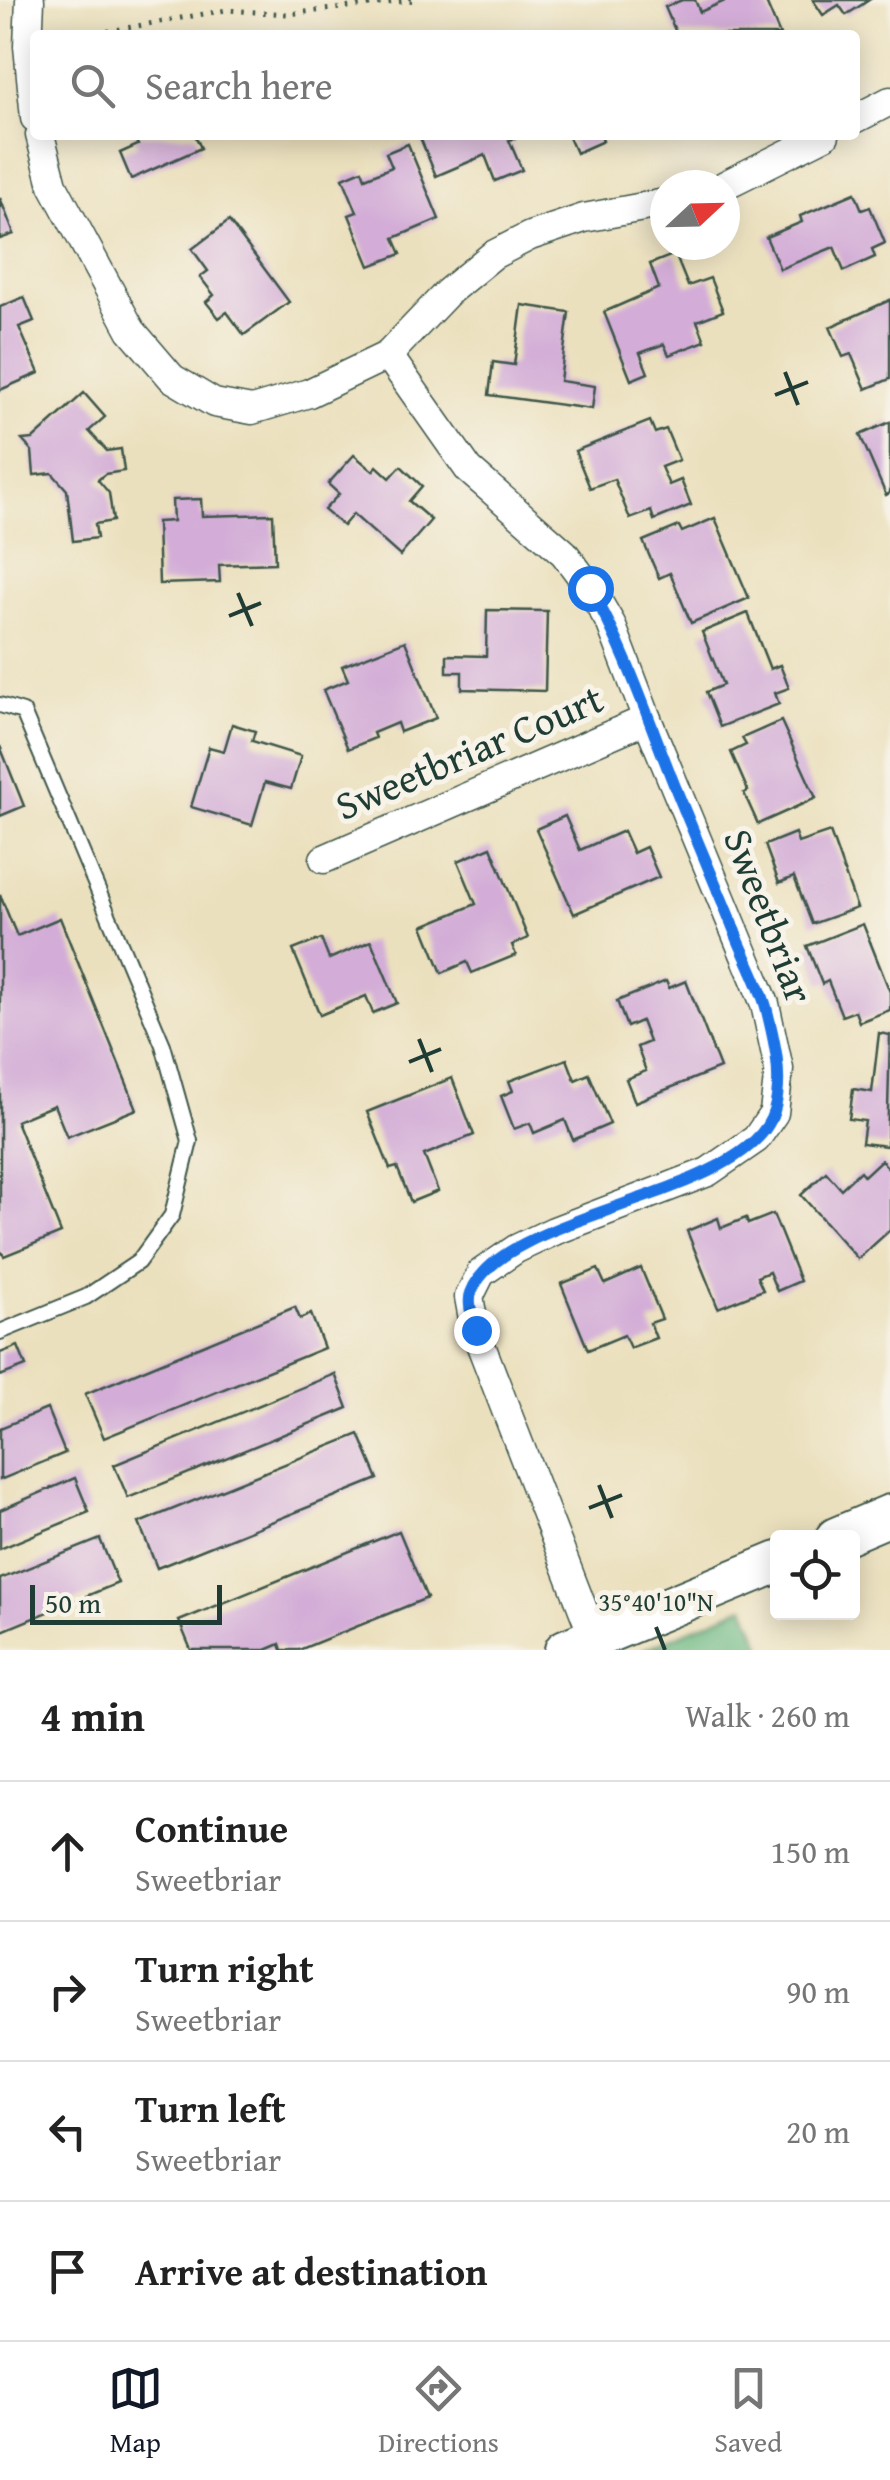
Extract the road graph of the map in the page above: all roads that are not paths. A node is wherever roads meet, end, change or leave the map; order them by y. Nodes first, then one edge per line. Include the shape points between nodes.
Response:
1 (30, 0) edge
2 (30, 67) edge
3 (890, 100) edge
4 (860, 116) edge
5 (41, 140) edge
6 (815, 140) edge
7 (740, 178) edge
8 (650, 205) edge
9 (388, 355) junction
10 (0, 705) edge
11 (646, 719) junction
12 (324, 859) dead end
13 (0, 1332) edge
14 (890, 1515) edge
15 (855, 1530) edge
16 (770, 1565) edge
17 (579, 1644) edge

1 - 2 street
3 - 4 street
5 - 9 street via 53,185 131,330 172,378 214,402 252,410 310,393
6 - 7 street
8 - 9 street via 584,218 493,254
9 - 11 street, Sweetbriar via 470,470 564,553 590,588 612,624
10 - 13 lane via 22,712 163,1044 190,1140 172,1215 138,1262 86,1297
11 - 12 street, Sweetbriar Court
11 - 17 street, Sweetbriar via 765,1004 778,1070 774,1113 756,1140 708,1172 516,1249 481,1273 469,1297
14 - 15 street
16 - 17 street

